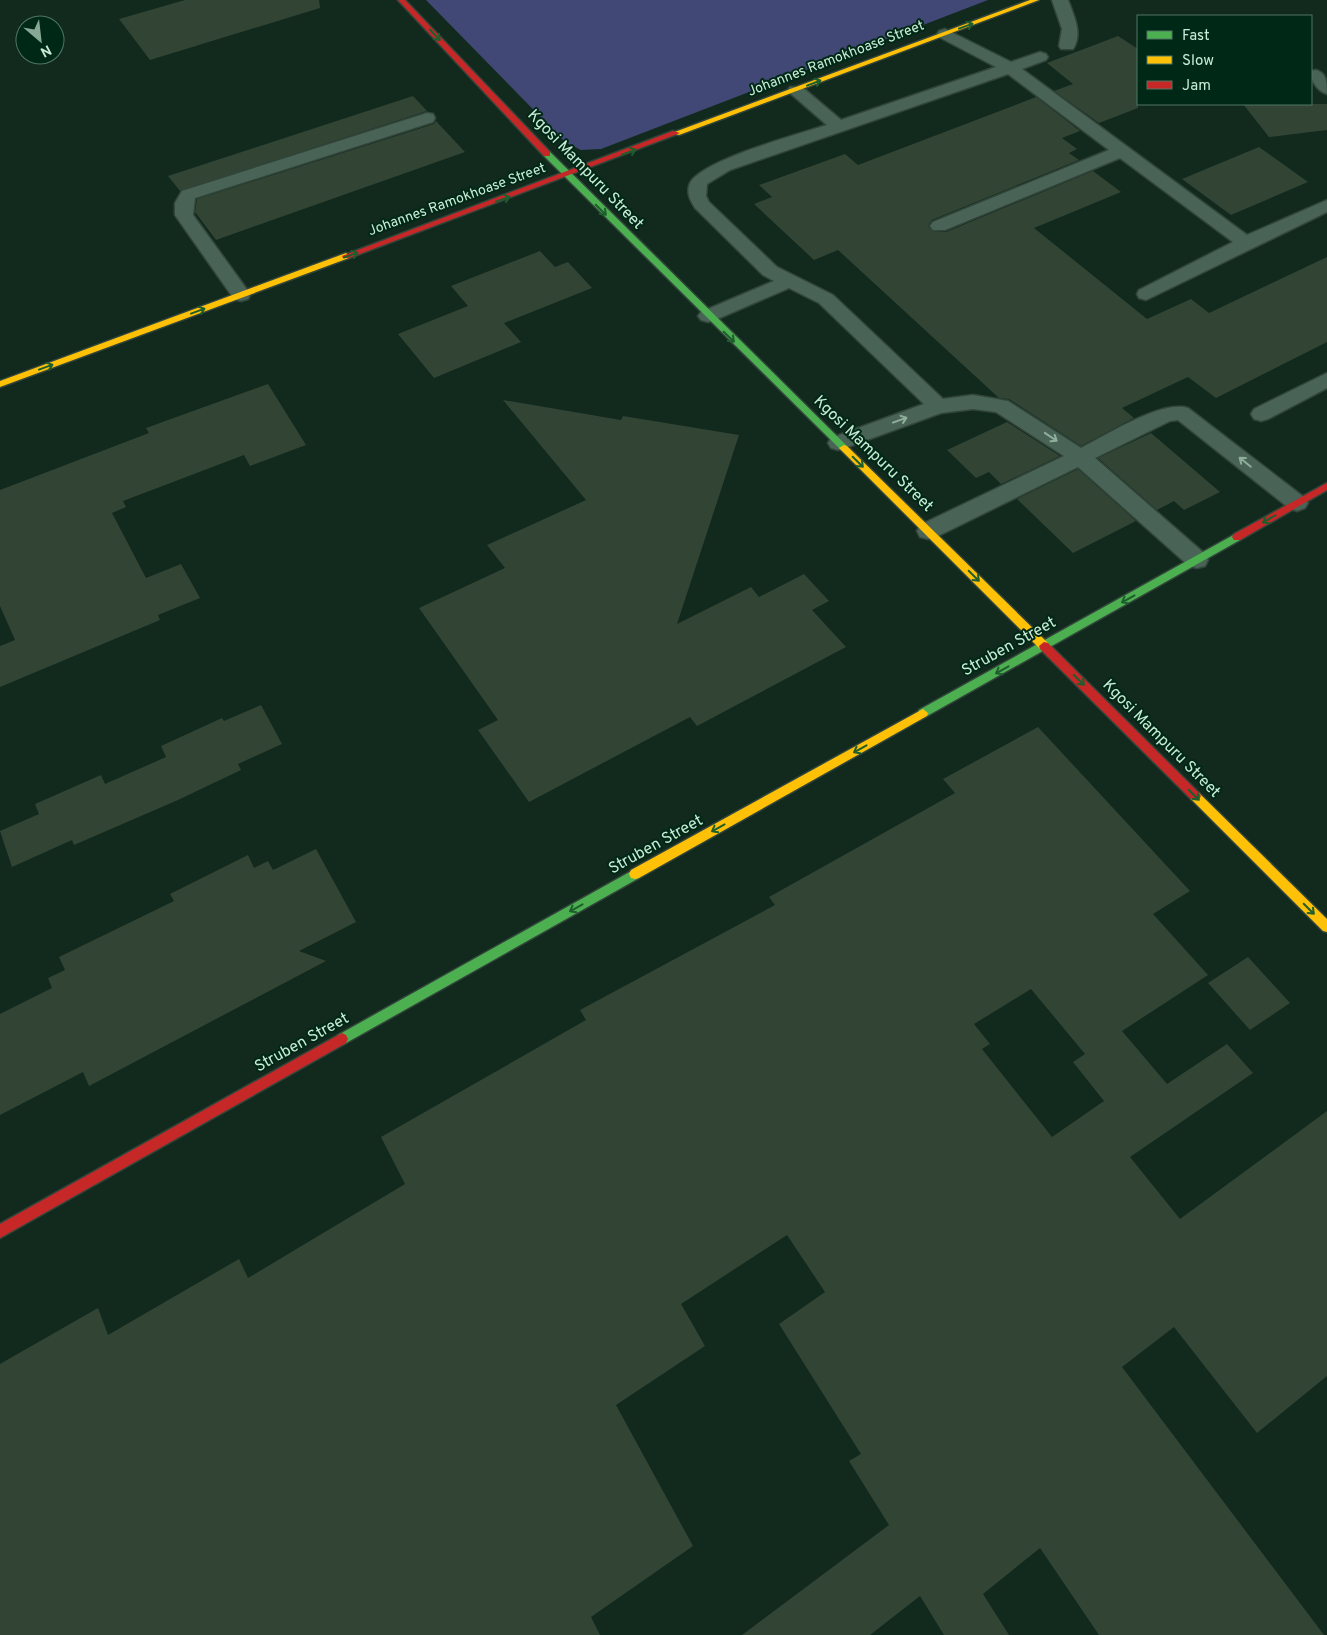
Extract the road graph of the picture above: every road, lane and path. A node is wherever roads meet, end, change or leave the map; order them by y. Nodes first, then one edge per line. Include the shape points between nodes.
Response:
1 (401, 0) edge
2 (1036, 0) edge
3 (1060, 0) edge
4 (945, 34) junction
5 (1067, 46) dead end
6 (1040, 57) dead end
7 (1010, 68) junction
8 (1316, 76) dead end
9 (1327, 89) edge
10 (796, 90) junction
11 (427, 118) dead end
12 (838, 126) junction
13 (1121, 151) junction
14 (567, 176) junction
15 (1327, 205) edge
16 (939, 226) dead end
17 (1246, 243) junction
18 (790, 281) junction
19 (1146, 294) dead end
20 (241, 295) junction
21 (708, 316) junction
22 (1327, 380) edge
23 (0, 384) edge
24 (939, 406) junction
25 (1262, 414) dead end
26 (838, 443) junction
27 (1079, 456) junction
28 (1327, 486) edge
29 (1297, 503) junction
30 (928, 531) junction
31 (1197, 560) junction
32 (1044, 646) junction
33 (1327, 927) edge
34 (0, 1231) edge

1 -> 14 main road, Kgosi Mampuru Street
4 -> 2 main road, Johannes Ramokhoase Street
3 - 5 lane via 1070,25 1071,37
4 - 7 lane
10 -> 4 main road, Johannes Ramokhoase Street
6 - 7 lane
7 - 12 lane
7 - 13 lane
8 - 9 lane
10 - 12 lane
14 -> 10 main road, Johannes Ramokhoase Street
11 - 20 lane via 188,195 184,215
12 - 18 lane via 713,170 696,187 696,196 701,204 729,232 770,271
13 - 16 lane
13 - 17 lane
20 -> 14 main road, Johannes Ramokhoase Street
14 -> 21 main road, Kgosi Mampuru Street
15 - 17 lane
17 - 19 lane
18 - 21 lane
18 - 24 lane via 826,299
23 -> 20 main road, Johannes Ramokhoase Street
21 -> 26 main road, Kgosi Mampuru Street
22 - 25 lane
26 -> 24 lane
24 -> 27 lane via 973,402 1001,406
26 -> 30 main road, Kgosi Mampuru Street
29 -> 27 lane via 1181,414 1166,415
27 - 30 lane
27 - 31 lane
28 - 29 main road, Struben Street
29 -> 31 main road, Struben Street
30 -> 32 main road, Kgosi Mampuru Street
31 -> 32 main road, Struben Street
32 -> 33 main road, Kgosi Mampuru Street
32 -> 34 main road, Struben Street

